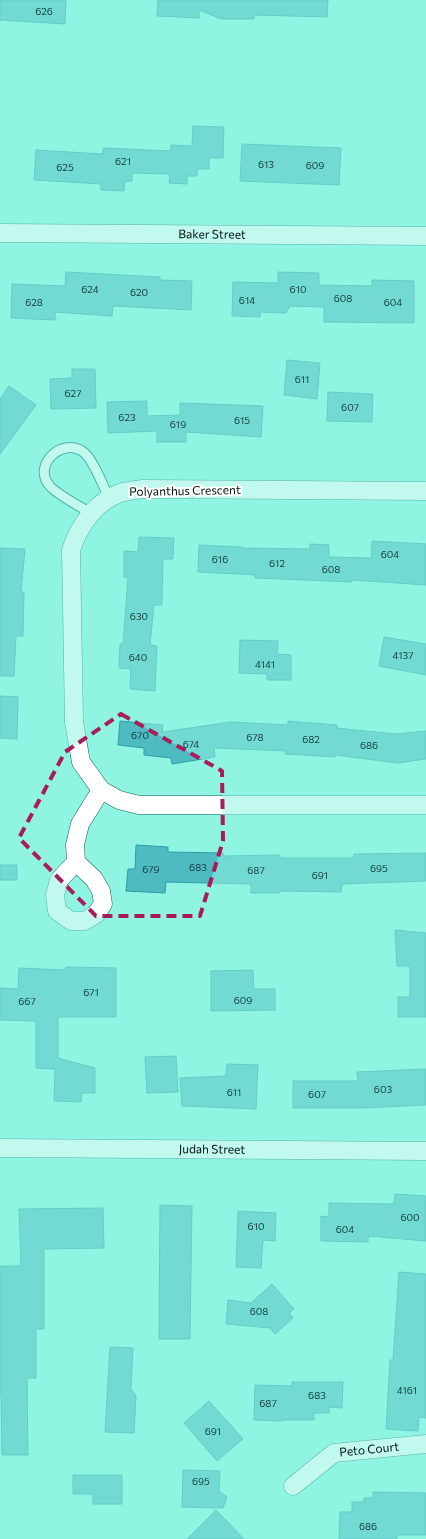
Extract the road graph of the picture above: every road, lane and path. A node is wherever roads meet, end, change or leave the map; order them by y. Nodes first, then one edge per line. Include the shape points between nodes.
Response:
1 (0, 233) edge
2 (426, 236) edge
3 (426, 490) edge
4 (109, 498) junction
5 (91, 513) junction
6 (101, 790) junction
7 (426, 805) edge
8 (76, 862) dead end
9 (0, 1148) edge
10 (426, 1151) edge
11 (426, 1444) edge
12 (293, 1486) dead end

1 - 2 street, Baker Street
3 - 4 street, Polyanthus Crescent via 143,489
4 - 5 street, Polyanthus Crescent
4 - 5 lane via 88,457 81,451 63,448 54,452 44,468 49,486
5 - 6 street, Polyanthus Crescent via 76,534 71,550 74,722 81,762
6 - 7 street, Polyanthus Crescent via 119,800 139,805
6 - 8 street via 80,824 75,845
9 - 10 street, Judah Street
11 - 12 street, Peto Court via 334,1453

